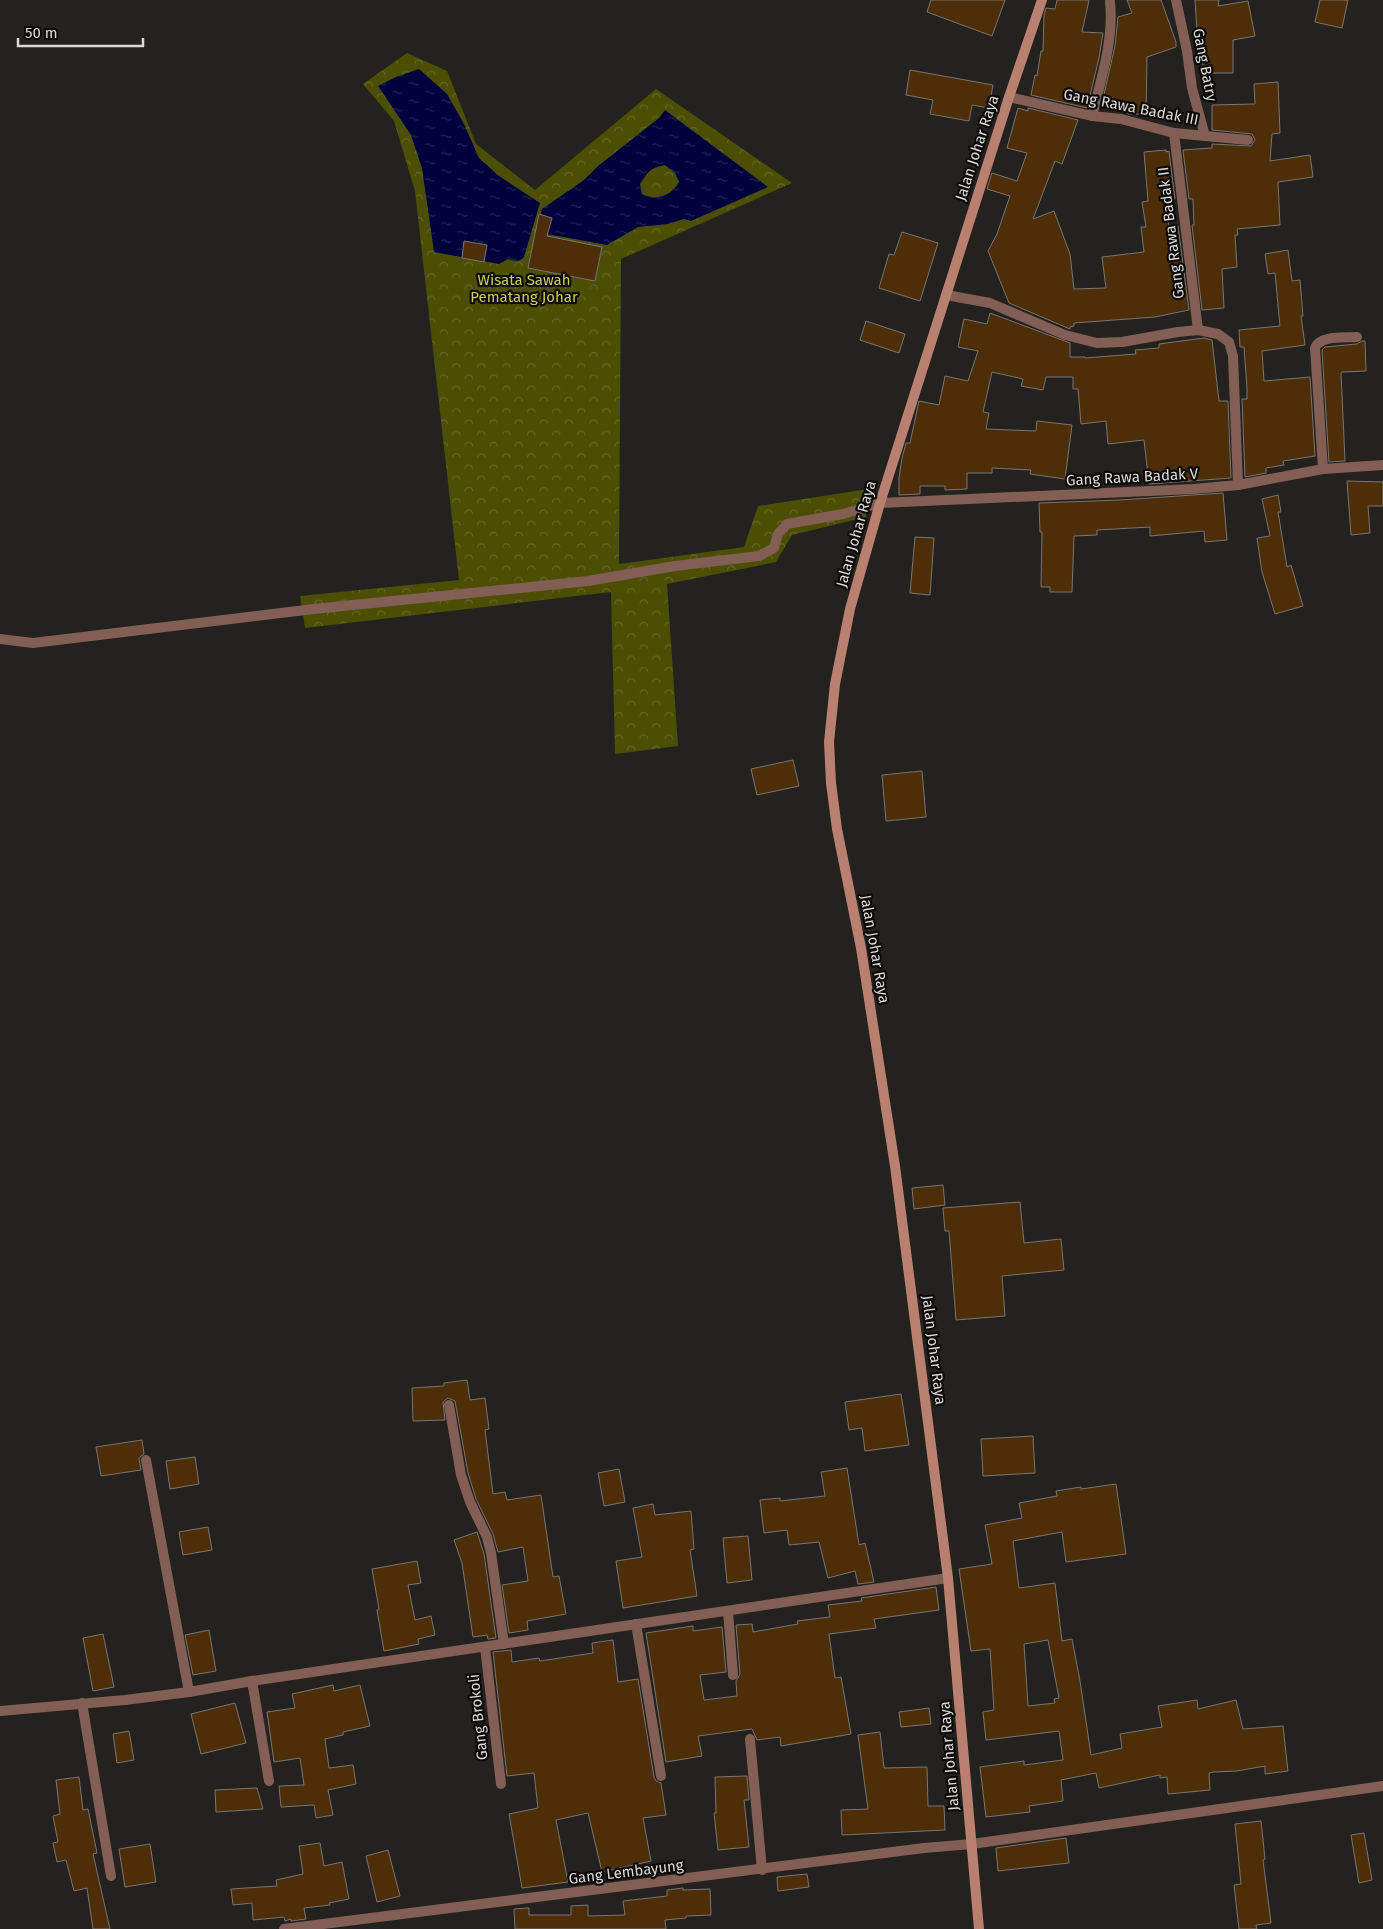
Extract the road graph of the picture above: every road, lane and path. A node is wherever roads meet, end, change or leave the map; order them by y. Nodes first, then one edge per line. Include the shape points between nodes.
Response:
1 (1042, 0) edge
2 (1176, 0) edge
3 (1110, 2) dead end
4 (1009, 96) junction
5 (1092, 116) junction
6 (1174, 133) junction
7 (1205, 136) junction
8 (1248, 140) dead end
9 (946, 295) junction
10 (1198, 330) junction
11 (1356, 337) dead end
12 (1383, 465) edge
13 (1323, 469) junction
14 (1238, 485) junction
15 (880, 502) junction
16 (0, 639) edge
17 (449, 1405) dead end
18 (146, 1460) dead end
19 (948, 1578) junction
20 (728, 1611) junction
21 (636, 1624) junction
22 (504, 1644) junction
23 (485, 1646) junction
24 (733, 1675) dead end
25 (252, 1681) junction
26 (189, 1692) junction
27 (82, 1703) junction
28 (0, 1711) edge
29 (750, 1739) dead end
30 (661, 1776) dead end
31 (269, 1781) dead end
32 (500, 1784) dead end
33 (1383, 1786) edge
34 (972, 1844) junction
35 (762, 1870) junction
36 (111, 1876) dead end
37 (284, 1929) edge
38 (979, 1929) edge

1 - 4 street, Jalan Johar Raya
2 - 7 street, Gang Batry via 1192,88
3 - 5 street via 1109,41
4 - 5 street, Gang Rawa Badak III
4 - 9 street, Jalan Johar Raya
5 - 6 street, Gang Rawa Badak III via 1120,119
6 - 7 street, Gang Rawa Badak III
6 - 10 street, Gang Rawa Badak II
7 - 8 street, Gang Rawa Badak III
9 - 10 street via 990,303 1066,335 1097,343
9 - 15 street, Jalan Johar Raya
10 - 14 street via 1218,334 1229,342 1231,348
11 - 13 street via 1324,339 1314,348
12 - 13 street, Gang Rawa Badak V
13 - 14 street, Gang Rawa Badak V
14 - 15 street, Gang Rawa Badak V
15 - 16 street, Gang Rawa Badak V via 843,514 787,524 778,534 774,548 759,556 588,581 314,609 33,643
15 - 19 street, Jalan Johar Raya via 850,609 835,684 829,742 831,783 895,1166
17 - 22 street via 461,1475 491,1553
18 - 26 street
19 - 20 street
19 - 34 street, Jalan Johar Raya
20 - 21 street
20 - 24 street
21 - 22 street
21 - 30 street
22 - 23 street
23 - 25 street
23 - 32 street, Gang Brokoli
25 - 26 street
25 - 31 street
26 - 27 street
27 - 28 street
27 - 36 street
29 - 35 street
33 - 34 street, Gang Lembayung
34 - 35 street, Gang Lembayung
34 - 38 street, Jalan Johar Raya
35 - 37 street, Gang Lembayung

